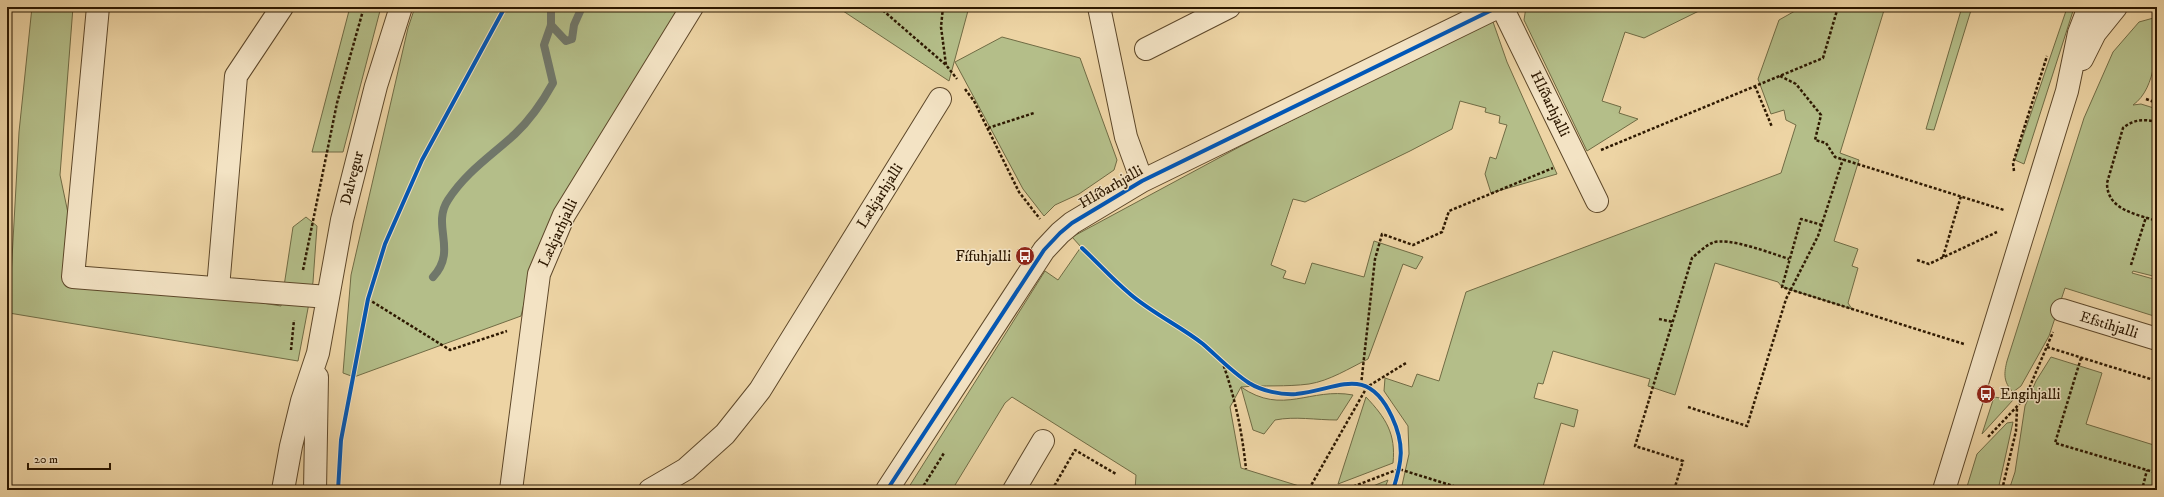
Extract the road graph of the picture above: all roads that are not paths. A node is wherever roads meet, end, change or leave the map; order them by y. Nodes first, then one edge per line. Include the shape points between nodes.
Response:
1 (98, 7) edge
2 (282, 7) edge
3 (401, 7) edge
4 (692, 7) edge
5 (1099, 7) edge
6 (1229, 7) edge
7 (1498, 7) edge
8 (1502, 7) edge
9 (2089, 7) edge
10 (2116, 7) edge
11 (1146, 49) dead end
12 (2067, 91) junction
13 (940, 99) dead end
14 (1142, 181) junction
15 (1597, 201) dead end
16 (218, 288) junction
17 (328, 297) junction
18 (2062, 310) road end
19 (2157, 339) edge
20 (318, 353) junction
21 (1043, 441) dead end
22 (283, 490) edge
23 (314, 490) edge
24 (511, 490) edge
25 (650, 490) edge
26 (887, 490) edge
27 (1014, 490) edge
28 (1944, 490) edge

1 - 16 street via 73,277
2 - 16 street via 236,76
3 - 17 street, Dalvegur via 376,86 342,220
4 - 24 street, Lækjarhjalli via 564,214 539,274
5 - 14 street via 1126,137
6 - 11 street
7 - 14 street, Hlíðarhjalli
8 - 15 street, Hlíðarhjalli
9 - 12 street via 2079,34
10 - 12 street via 2095,33
12 - 28 street
13 - 25 street, Lækjarhjalli via 760,390 726,434 686,469
14 - 26 street, Hlíðarhjalli via 1072,223 1044,250
16 - 17 street
17 - 20 street, Dalvegur
18 - 19 street, Efstihjalli
20 - 22 street, Dalvegur via 302,401
20 - 23 street, Dalvegur
21 - 27 street

